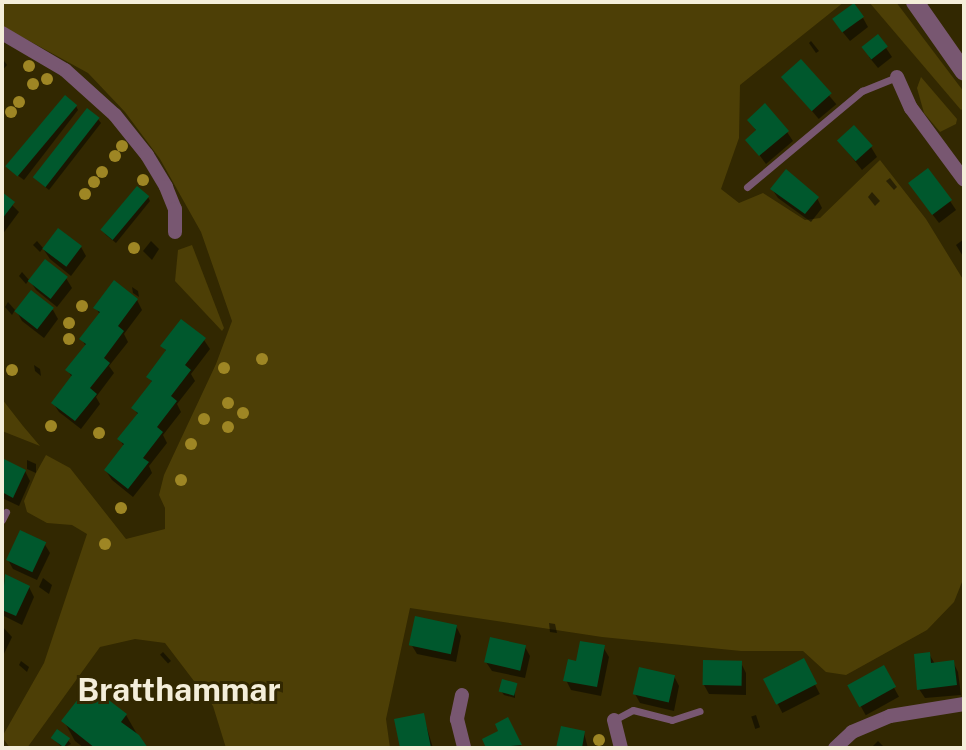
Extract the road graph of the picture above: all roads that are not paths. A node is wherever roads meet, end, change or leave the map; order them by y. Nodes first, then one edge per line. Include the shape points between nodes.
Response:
1 (915, 2) edge
2 (2, 33) edge
3 (964, 72) edge
4 (897, 77) joint
5 (964, 180) edge
6 (747, 187) dead end
7 (175, 232) dead end
8 (462, 695) dead end
9 (964, 704) edge
10 (700, 711) dead end
11 (614, 720) joint
12 (464, 748) edge
13 (621, 748) edge
14 (835, 748) edge

1 - 3 street
2 - 7 street via 65,70 115,115 166,187 175,209
4 - 5 street via 911,108
4 - 6 lane via 862,91
8 - 12 street via 457,719
9 - 14 street via 890,716 852,732
10 - 11 lane via 672,720 633,710
11 - 13 street

